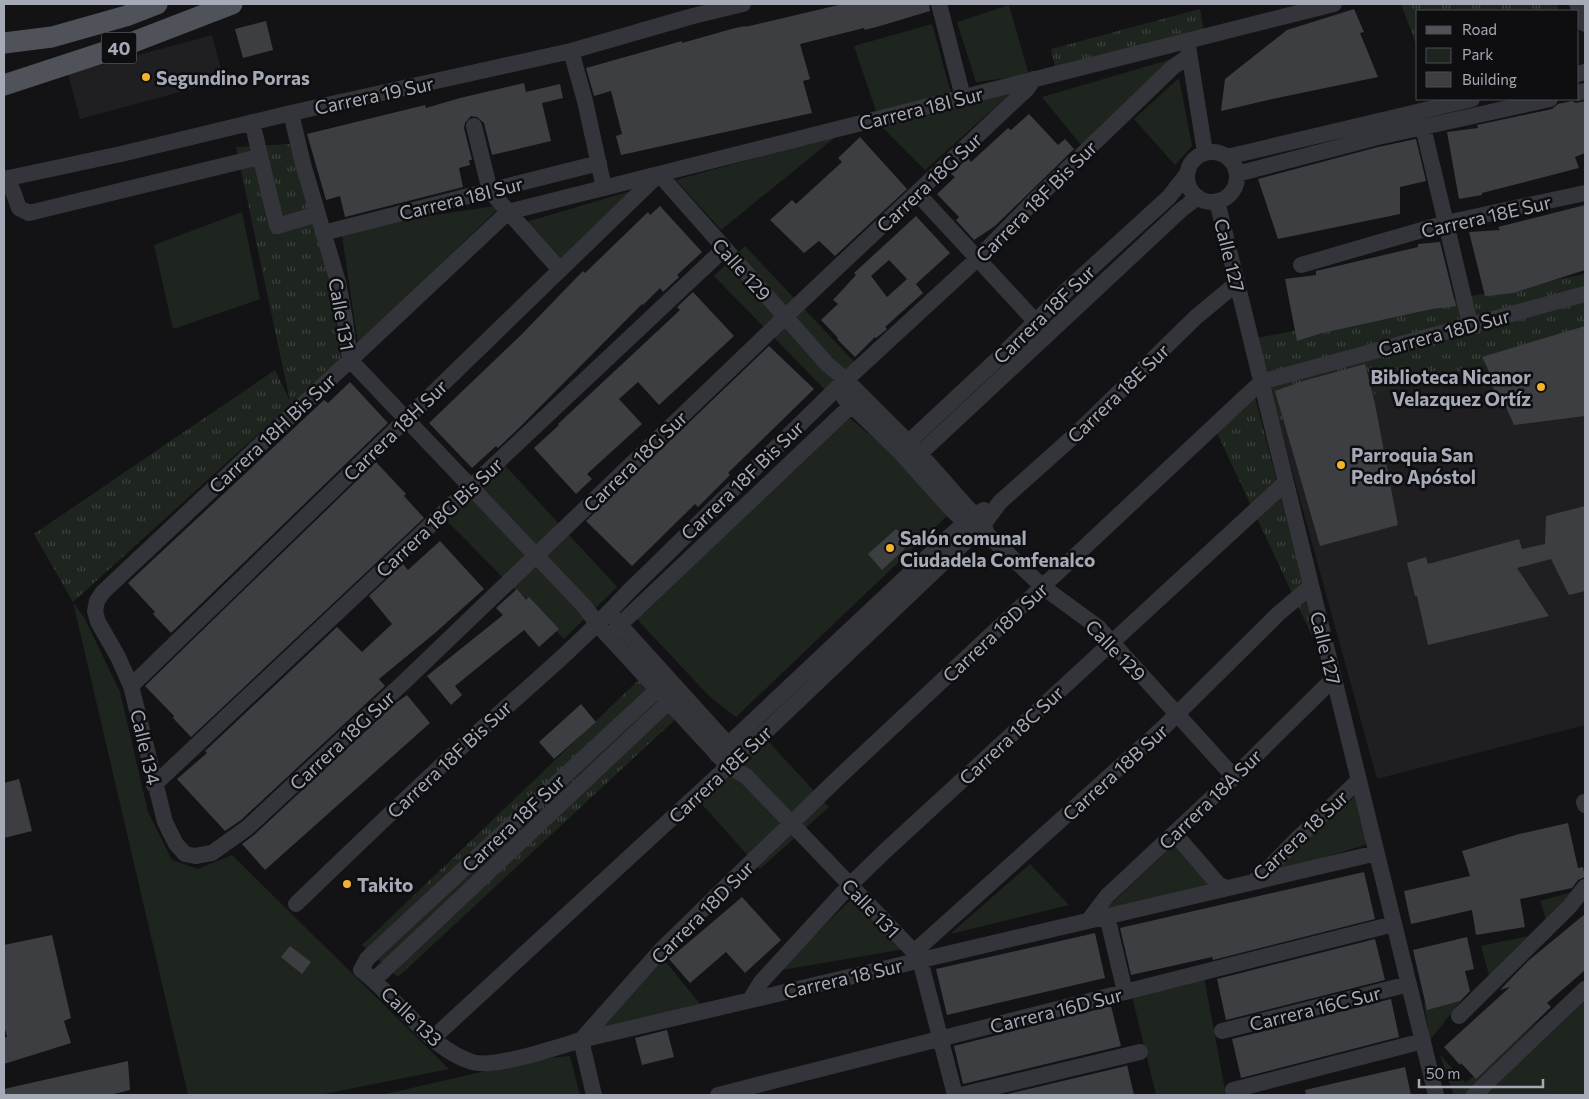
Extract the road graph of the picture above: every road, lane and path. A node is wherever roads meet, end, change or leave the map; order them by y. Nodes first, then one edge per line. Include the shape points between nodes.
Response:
1 (157, 4) edge
2 (232, 4) edge
3 (744, 4) edge
4 (939, 4) edge
5 (1334, 4) edge
6 (1578, 4) edge
7 (712, 7) edge
8 (1585, 24) edge
9 (4, 43) edge
10 (1188, 48) junction
11 (571, 51) junction
12 (1034, 79) junction
13 (4, 86) edge
14 (963, 97) junction
15 (1468, 100) edge
16 (1545, 100) edge
17 (291, 113) junction
18 (252, 122) junction
19 (474, 126) dead end
20 (1423, 127) junction
21 (1205, 152) junction
22 (259, 157) junction
23 (1228, 157) junction
24 (599, 164) junction
25 (659, 174) junction
26 (1187, 174) junction
27 (1237, 174) junction
28 (6, 178) edge
29 (604, 188) junction
30 (490, 191) junction
31 (918, 193) junction
32 (1585, 193) edge
33 (1198, 197) junction
34 (1216, 201) junction
35 (508, 212) junction
36 (318, 214) junction
37 (1446, 223) junction
38 (323, 233) junction
39 (724, 249) junction
40 (977, 259) junction
41 (1301, 265) dead end
42 (560, 270) junction
43 (1237, 283) junction
44 (1585, 294) edge
45 (785, 317) junction
46 (1035, 321) junction
47 (1470, 324) junction
48 (350, 360) junction
49 (1304, 368) dead end
50 (1261, 382) junction
51 (841, 384) junction
52 (856, 401) junction
53 (406, 419) junction
54 (909, 452) junction
55 (1286, 483) junction
56 (471, 487) junction
57 (977, 526) junction
58 (536, 556) junction
59 (1311, 586) junction
60 (1043, 587) junction
61 (103, 592) joint
62 (608, 625) junction
63 (1111, 642) junction
64 (1334, 678) junction
65 (131, 686) junction
66 (669, 690) junction
67 (1177, 715) junction
68 (728, 755) junction
69 (1234, 778) junction
70 (1358, 780) junction
71 (154, 785) junction
72 (792, 824) junction
73 (1175, 834) junction
74 (233, 839) joint
75 (1376, 853) junction
76 (850, 885) junction
77 (1233, 887) junction
78 (1585, 888) edge
79 (296, 904) dead end
80 (1107, 916) junction
81 (1088, 921) junction
82 (1394, 924) junction
83 (917, 956) junction
84 (367, 975) joint
85 (1409, 984) junction
86 (1585, 989) edge
87 (1125, 992) junction
88 (750, 1000) junction
89 (1459, 1016) dead end
90 (1222, 1031) dead end
91 (433, 1038) junction
92 (940, 1039) junction
93 (581, 1040) junction
94 (1422, 1040) junction
95 (450, 1052) joint
96 (1140, 1052) dead end
97 (1233, 1090) dead end
98 (594, 1095) edge
99 (718, 1095) edge
100 (955, 1095) edge
101 (961, 1095) edge
102 (1436, 1095) edge
103 (1474, 1095) edge

1 - 9 main road, 40 via 52,37
2 - 13 main road, 40 via 124,46
3 - 7 street, Carrera 19 Sur
4 - 14 street
5 - 10 street, Carrera 18I Sur
6 - 8 street
7 - 11 street, Carrera 19 Sur
10 - 12 street, Carrera 18I Sur
10 - 21 street
10 - 40 street, Carrera 18F Bis Sur via 1173,67
11 - 17 street, Carrera 19 Sur
11 - 24 street
12 - 14 street, Carrera 18I Sur
12 - 31 street, Carrera 18G Sur
14 - 25 street, Carrera 18I Sur
15 - 23 street
16 - 20 street
17 - 18 street, Carrera 19 Sur
17 - 36 street, Calle 131
18 - 22 street
18 - 28 street, Carrera 19 Sur
19 - 30 street
20 - 27 street
20 - 37 street
21 - 23 street
21 - 26 street via 1192,162
22 - 28 street via 29,213 19,208
22 - 36 street via 277,226
23 - 27 street
24 - 29 street
24 - 30 street, Carrera 18I Sur
25 - 29 street, Carrera 18I Sur
25 - 39 street, Calle 129
25 - 42 street, Carrera 18H Sur
26 - 33 street via 1189,187
26 - 46 street, Carrera 18F Sur via 1169,197
27 - 34 street via 1229,194
29 - 35 street, Carrera 18I Sur
30 - 35 street
30 - 38 street, Carrera 18I Sur
31 - 40 street
31 - 45 street, Carrera 18G Sur
32 - 37 street, Carrera 18E Sur
33 - 34 street
33 - 54 street, Carrera 18F Sur
34 - 43 street, Calle 127
35 - 42 street
35 - 48 street, Carrera 18H Bis Sur
36 - 38 street, Calle 131
37 - 41 street, Carrera 18E Sur
37 - 47 street
38 - 48 street, Calle 131 via 338,282
39 - 45 street, Calle 129
39 - 56 street, Carrera 18G Bis Sur
40 - 46 street
40 - 51 street, Carrera 18F Bis Sur
42 - 53 street, Carrera 18H Sur
43 - 50 street, Calle 127
43 - 57 street, Carrera 18E Sur
44 - 47 street, Carrera 18D Sur
44 - 50 street, Carrera 18D Sur
45 - 51 street, Calle 129
45 - 58 street, Carrera 18G Sur
46 - 54 street, Carrera 18F Sur
47 - 49 street, Carrera 18D Sur
48 - 53 street, Calle 131
48 - 61 street, Carrera 18H Bis Sur
50 - 55 street, Calle 127
50 - 60 street, Carrera 18D Sur
51 - 52 street, Calle 129
51 - 62 street, Carrera 18F Bis Sur via 630,590
52 - 54 street, Calle 129
52 - 62 street, Carrera 18F Bis Sur
53 - 56 street, Calle 131
53 - 65 street, Carrera 18H Sur
54 - 57 street, Calle 129
55 - 59 street, Calle 127
55 - 63 street, Carrera 18C Sur
56 - 58 street, Calle 131
56 - 71 street, Carrera 18G Bis Sur
57 - 60 street, Calle 129
57 - 68 street, Carrera 18E Sur via 941,544
58 - 62 street, Calle 131 via 585,607
58 - 74 street, Carrera 18G Sur
59 - 64 street, Calle 127
59 - 67 street, Carrera 18B Sur via 1278,614
60 - 63 street, Calle 129 via 1099,628
60 - 72 street, Carrera 18D Sur
61 - 65 street, Calle 134 via 95,611 98,622
62 - 66 street, Calle 131
62 - 79 street, Carrera 18F Bis Sur via 464,745
63 - 67 street, Calle 129
63 - 76 street, Carrera 18C Sur
64 - 69 street, Carrera 18A Sur
64 - 70 street, Calle 127
65 - 71 street, Calle 134
66 - 68 street, Calle 131
66 - 84 street, Carrera 18F Sur
67 - 69 street, Calle 129
67 - 83 street, Carrera 18B Sur
68 - 72 street, Calle 131
68 - 91 street, Carrera 18E Sur
69 - 73 street, Carrera 18A Sur
70 - 75 street, Calle 127
70 - 77 street, Carrera 18 Sur via 1258,879
71 - 74 street, Calle 134 via 165,822 185,854 212,853
72 - 76 street, Calle 131
72 - 93 street, Carrera 18D Sur via 662,950
73 - 77 street via 1219,885
73 - 81 street, Carrera 18A Sur via 1107,896
75 - 77 street, Carrera 18 Sur
75 - 82 street, Calle 127
76 - 83 street, Calle 131
76 - 88 street, Carrera 18C Sur via 761,982
77 - 80 street, Carrera 18 Sur
78 - 89 street
80 - 81 street, Carrera 18 Sur
80 - 87 street
81 - 83 street, Carrera 18 Sur
82 - 85 street, Calle 127
82 - 87 street, Carrera 16D Sur
83 - 88 street, Carrera 18 Sur
83 - 92 street, Calle 131
84 - 91 street, Calle 133
85 - 90 street, Carrera 16C Sur
85 - 94 street, Calle 127
86 - 103 street
87 - 92 street, Carrera 16D Sur
88 - 93 street, Carrera 18 Sur
91 - 95 street, Calle 133
92 - 99 street, Carrera 16D Sur
92 - 100 street, Calle 131
93 - 95 street, Carrera 18 Sur via 502,1061 474,1063
93 - 98 street
94 - 97 street
94 - 102 street, Calle 127
96 - 101 street

